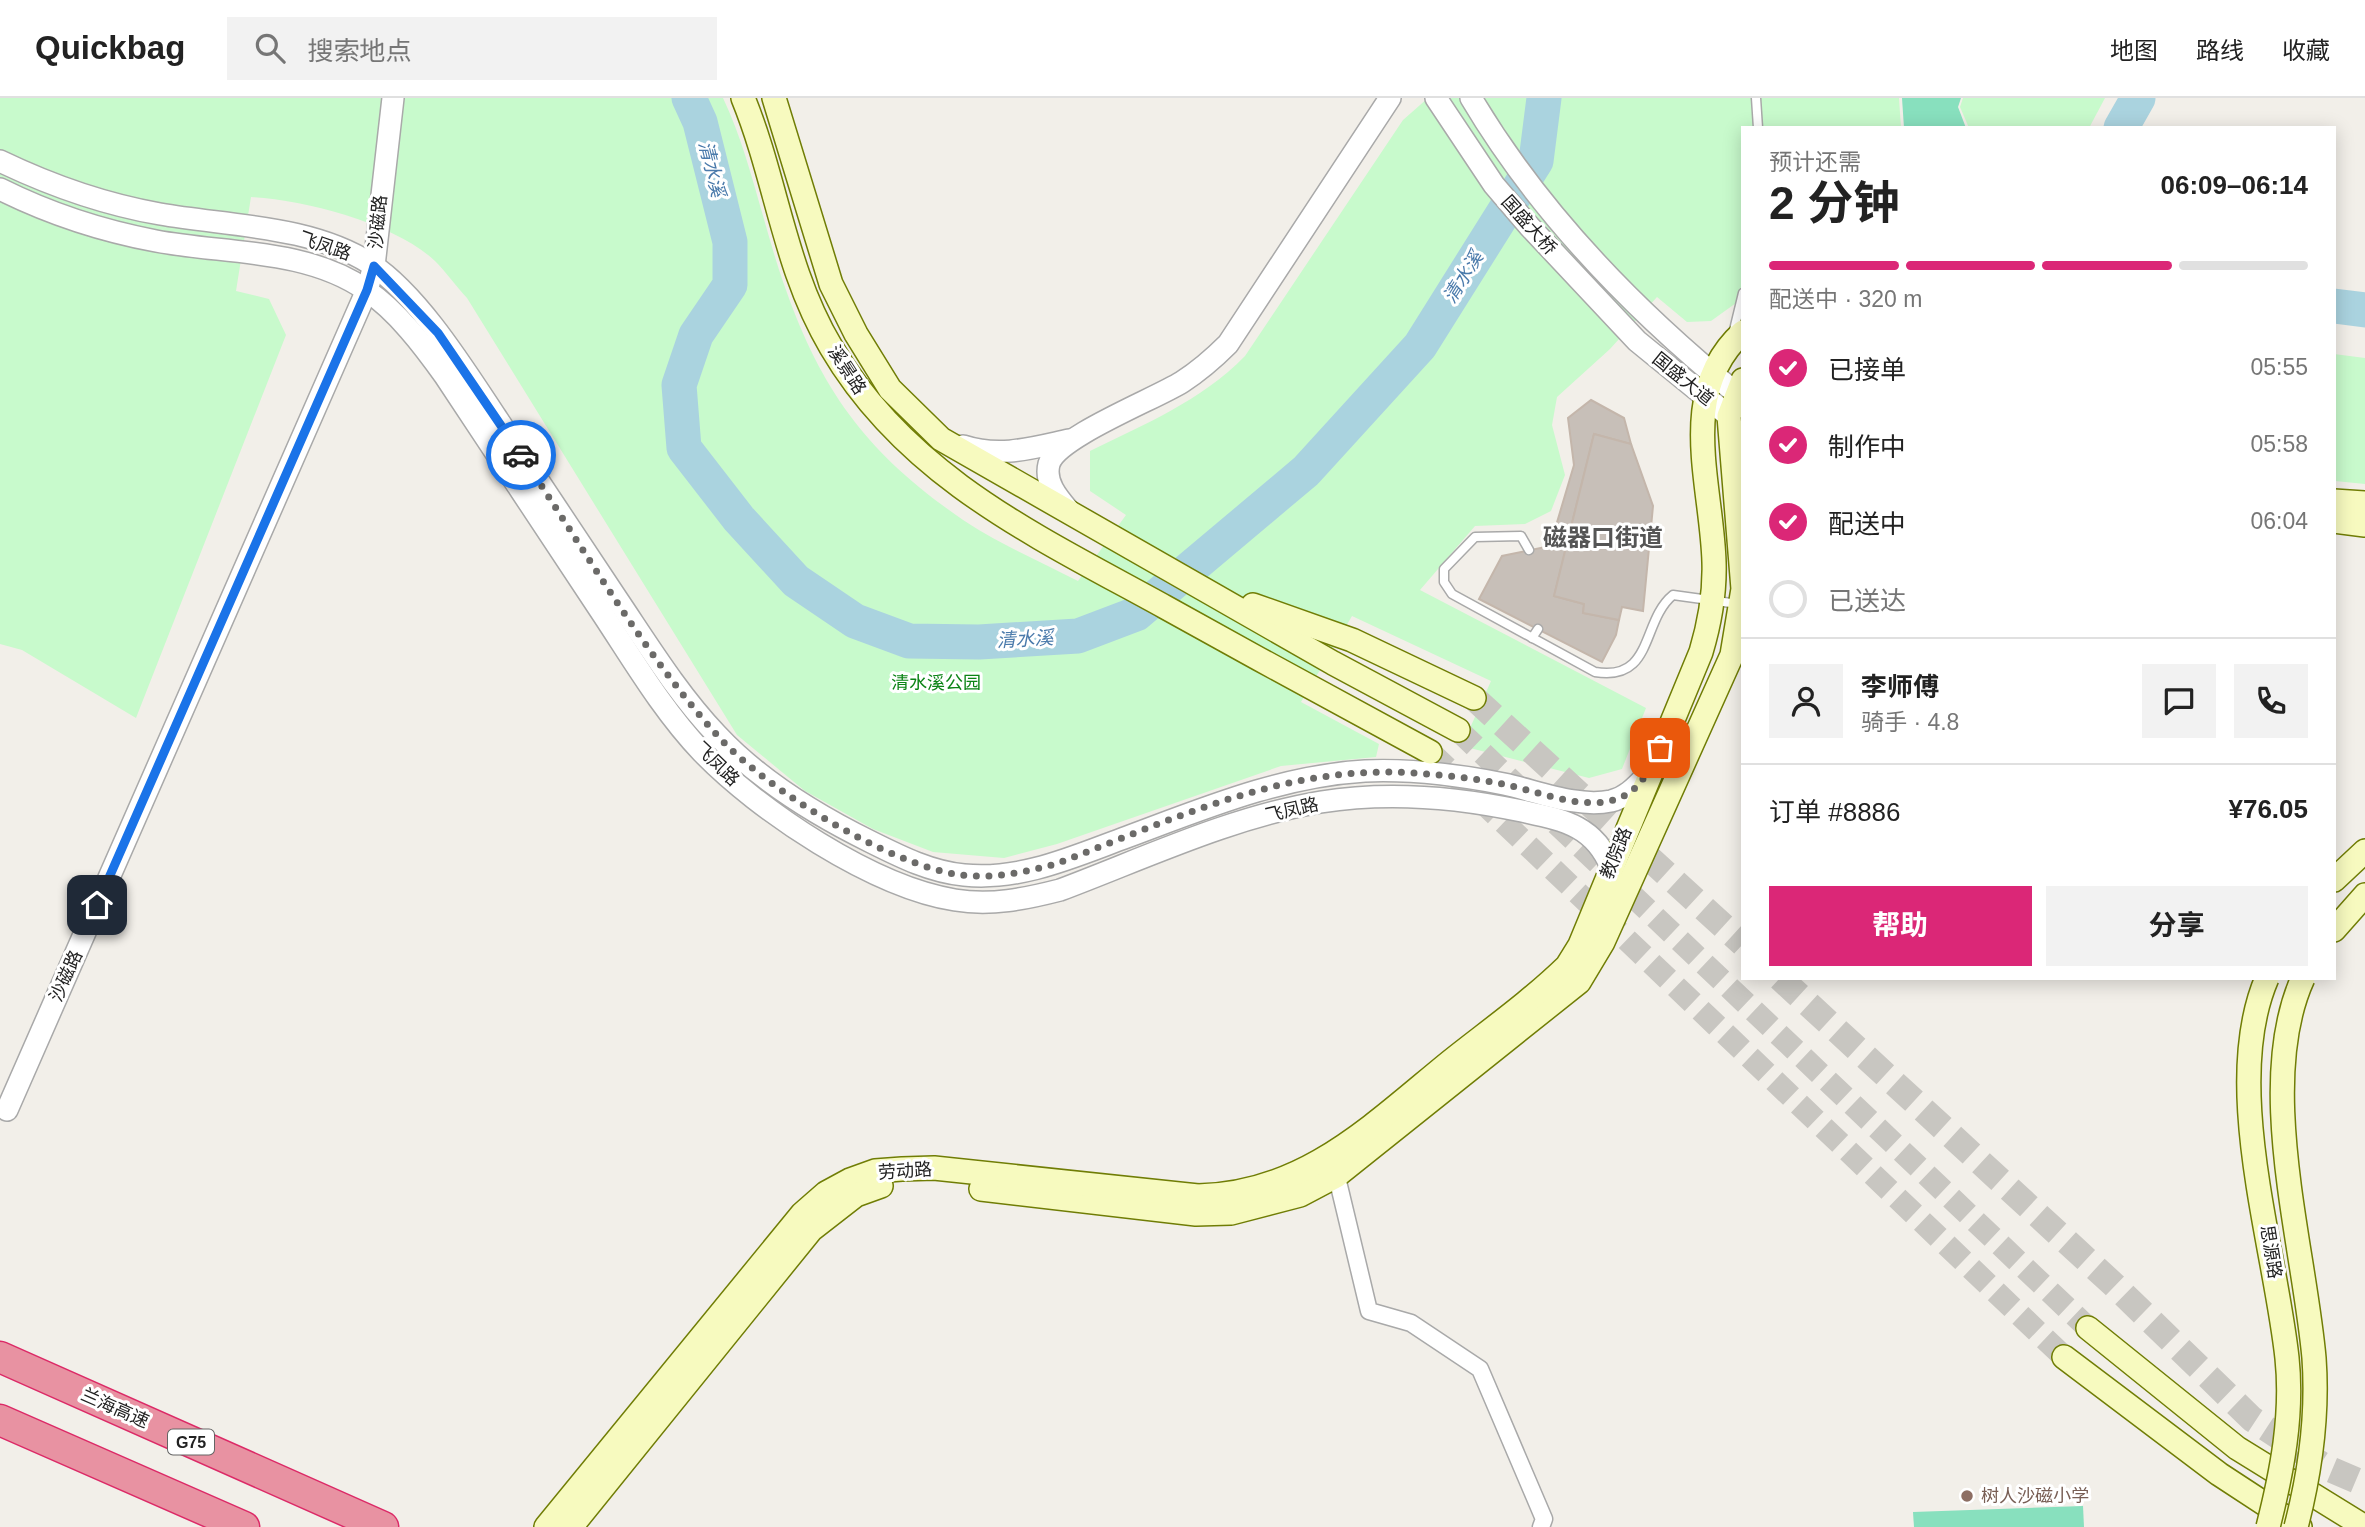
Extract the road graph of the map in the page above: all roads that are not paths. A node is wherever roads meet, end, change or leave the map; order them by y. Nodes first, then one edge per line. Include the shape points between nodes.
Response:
1 (393, 98) edge
2 (743, 98) edge
3 (774, 98) edge
4 (1436, 98) edge
5 (1471, 98) edge
6 (1756, 98) edge
7 (1388, 101) edge
8 (1758, 126) edge
9 (0, 161) edge
10 (0, 189) edge
11 (374, 266) junction
12 (367, 290) junction
13 (1741, 302) edge
14 (1654, 323) joint
15 (1741, 334) edge
16 (1637, 341) joint
17 (1725, 351) junction
18 (1712, 374) junction
19 (1739, 386) edge
20 (1704, 396) junction
21 (1729, 416) junction
22 (941, 439) junction
23 (1071, 440) junction
24 (2336, 500) edge
25 (2365, 503) edge
26 (1082, 521) junction
27 (2336, 521) edge
28 (2365, 525) edge
29 (1741, 547) edge
30 (1529, 550) dead end
31 (1197, 585) junction
32 (1713, 599) junction
33 (1741, 604) joint
34 (1538, 629) dead end
35 (1532, 638) junction
36 (1474, 698) tunnel mouth
37 (1458, 730) tunnel mouth
38 (1430, 752) tunnel mouth
39 (1650, 772) junction
40 (2365, 851) edge
41 (1611, 867) junction
42 (2336, 878) edge
43 (2365, 895) edge
44 (2336, 928) edge
45 (2266, 980) edge
46 (2302, 980) edge
47 (7, 1110) dead end
48 (1334, 1166) junction
49 (2088, 1328) tunnel mouth
50 (0, 1357) edge
51 (2064, 1357) tunnel mouth
52 (0, 1420) edge
53 (244, 1527) edge
54 (383, 1527) edge
55 (546, 1527) edge
56 (571, 1527) edge
57 (1541, 1527) edge
58 (2268, 1527) edge
59 (2298, 1527) edge
60 (2365, 1527) edge

1 - 11 street, 沙磁路
2 - 38 main road, 溪景路 via 803,294 870,405 919,456 961,488 1069,554
3 - 22 main road, 溪景路 via 831,284 890,389
4 - 16 street, 国盛大桥 via 1494,185
5 - 14 street, 国盛大桥 via 1518,170
6 - 8 lane
7 - 23 street via 1227,344 1205,367 1180,383
9 - 11 street, 飞凤路 via 113,205 298,236 343,249
10 - 12 street, 飞凤路 via 110,231 295,261 333,272
11 - 12 street, 沙磁路
11 - 39 street, 飞凤路 via 444,341 659,661 717,736 827,819 925,867 962,875 1021,873 1231,798 1317,777 1367,771 1461,776 1605,802 1633,790
12 - 41 street, 飞凤路 via 423,345 641,672 701,751 767,808 890,880 956,900 1024,900 1280,811 1322,802 1412,796 1493,805 1567,822 1603,847
12 - 47 street, 沙磁路
13 - 17 lane
14 - 18 street, 国盛大道
15 - 17 main road, 教院路
16 - 20 street, 国盛大道
17 - 18 main road, 教院路
18 - 19 street, 国盛大道
18 - 20 main road, 教院路
19 - 21 main road, 教院路
20 - 21 street, 国盛大道
20 - 32 main road, 教院路 via 1702,436 1714,560
21 - 29 main road, 教院路
22 - 23 street via 983,453 1005,454
22 - 26 main road, 溪景路
23 - 26 street via 1054,454 1049,480 1056,496
24 - 25 main road
26 - 31 main road, 溪景路
27 - 28 main road
30 - 35 lane via 1521,536 1481,534 1470,539 1443,575 1452,594
31 - 36 main road via 1352,640
31 - 37 main road
32 - 33 lane
32 - 35 lane via 1673,595 1636,662 1614,674 1595,672
32 - 39 main road, 教院路 via 1701,652
33 - 48 main road, 教院路 via 1732,655 1585,974 1562,998
34 - 35 lane
39 - 41 main road, 教院路
40 - 42 main road
41 - 48 main road, 教院路 via 1567,966
43 - 44 main road
45 - 58 main road, 思源路, bridge via 2257,1001 2248,1068 2253,1138 2288,1360 2288,1415
46 - 59 main road, 思源路, bridge via 2291,1005 2282,1070 2287,1150 2314,1360 2313,1437
48 - 55 main road, 劳动路 via 1230,1196 934,1168 875,1171 849,1180 825,1193 802,1214
48 - 56 main road, 劳动路 via 1300,1195 1231,1213 1196,1214 931,1183 878,1186 856,1195 811,1230
48 - 57 street via 1369,1311 1412,1324 1480,1369 1544,1518
49 - 60 main road via 2237,1448
50 - 54 highway, 兰海高速 / G75
51 - 59 main road via 2219,1474
52 - 53 highway

